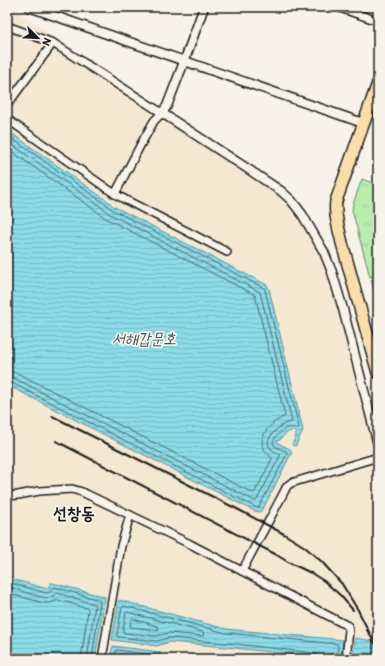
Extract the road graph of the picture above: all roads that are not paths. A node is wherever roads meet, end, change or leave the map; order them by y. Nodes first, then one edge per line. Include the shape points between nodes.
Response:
1 (29, 7) edge
2 (204, 7) edge
3 (337, 7) edge
4 (378, 21) edge
5 (7, 26) edge
6 (53, 43) junction
7 (184, 62) junction
8 (378, 83) edge
9 (7, 105) edge
10 (162, 114) junction
11 (7, 119) edge
12 (363, 123) junction
13 (115, 194) junction
14 (227, 252) dead end
15 (375, 347) edge
16 (378, 373) edge
17 (378, 445) edge
18 (378, 457) edge
19 (7, 496) edge
20 (130, 515) junction
21 (242, 571) junction
22 (102, 659) edge
23 (346, 659) edge

1 - 7 street
2 - 7 street
3 - 4 street
5 - 6 street
6 - 9 street
6 - 10 street
7 - 10 street
7 - 12 street
8 - 12 main road
10 - 13 street via 154,121 140,144
10 - 17 street via 281,191 302,214 324,252 332,272
11 - 13 street
12 - 15 main road via 336,201 336,213 342,243
13 - 14 street
15 - 16 main road
18 - 21 street via 287,486
19 - 20 street via 72,489
20 - 21 street
20 - 22 street via 111,599
21 - 23 street via 348,626 350,630

